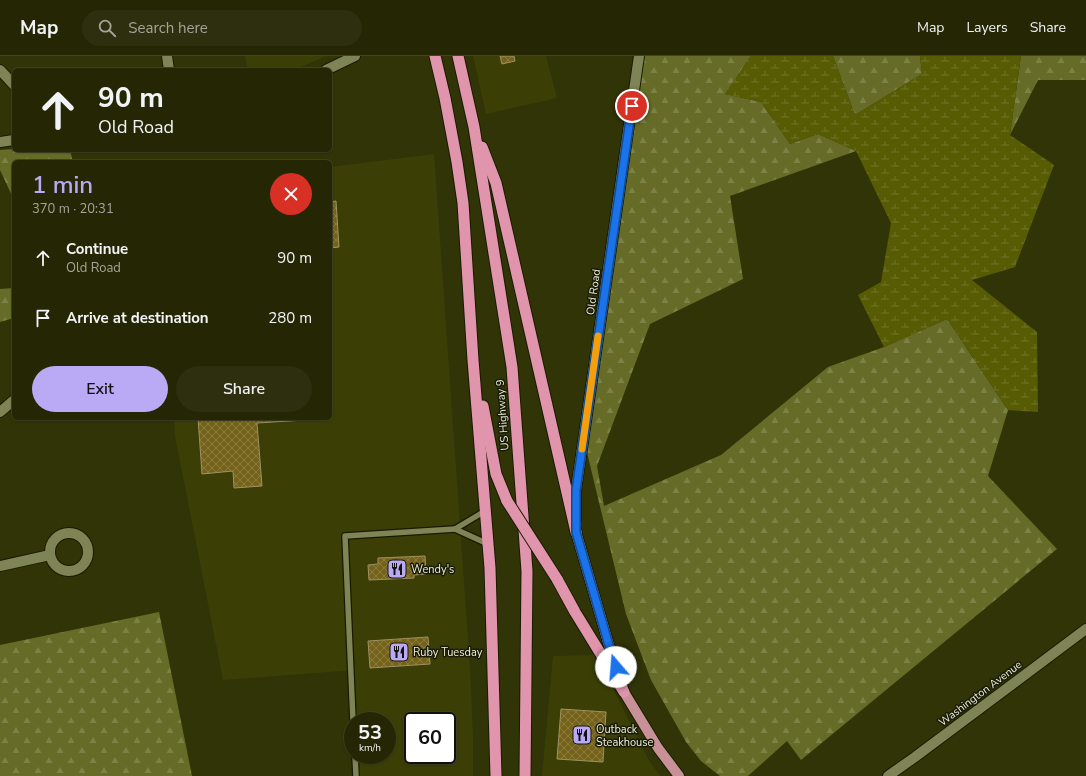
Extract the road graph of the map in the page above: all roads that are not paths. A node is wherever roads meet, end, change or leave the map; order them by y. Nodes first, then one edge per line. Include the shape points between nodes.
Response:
1 (167, 56) edge
2 (355, 56) edge
3 (435, 56) edge
4 (458, 56) edge
5 (639, 56) edge
6 (169, 68) edge
7 (330, 68) edge
8 (0, 70) edge
9 (12, 83) edge
10 (474, 127) junction
11 (12, 140) edge
12 (0, 142) edge
13 (473, 360) junction
14 (12, 402) edge
15 (0, 412) edge
16 (486, 511) junction
17 (454, 529) junction
18 (576, 532) junction
19 (488, 544) junction
20 (50, 555) dead end
21 (0, 566) edge
22 (1086, 629) edge
23 (624, 692) junction
24 (353, 712) edge
25 (914, 757) junction
26 (355, 764) edge
27 (356, 776) edge
28 (496, 776) edge
29 (525, 776) edge
30 (679, 776) edge
31 (888, 776) edge
32 (901, 776) edge

1 - 6 street
2 - 7 street
3 - 13 highway via 448,113 463,203
4 - 10 highway, US Highway 9
5 - 18 street, Old Road via 576,490
8 - 9 street
10 - 18 highway via 496,183
10 - 29 highway, US Highway 9 via 512,366 528,571
11 - 12 street
13 - 16 highway
13 - 23 highway, bridge via 496,474 507,501
14 - 15 street
16 - 17 lane
16 - 19 highway
17 - 19 lane
17 - 24 lane via 345,536
18 - 23 main road
19 - 28 highway
20 - 21 street
22 - 25 street, Washington Avenue
23 - 30 main road via 658,748
25 - 31 street, Washington Avenue
25 - 32 street
26 - 27 lane

